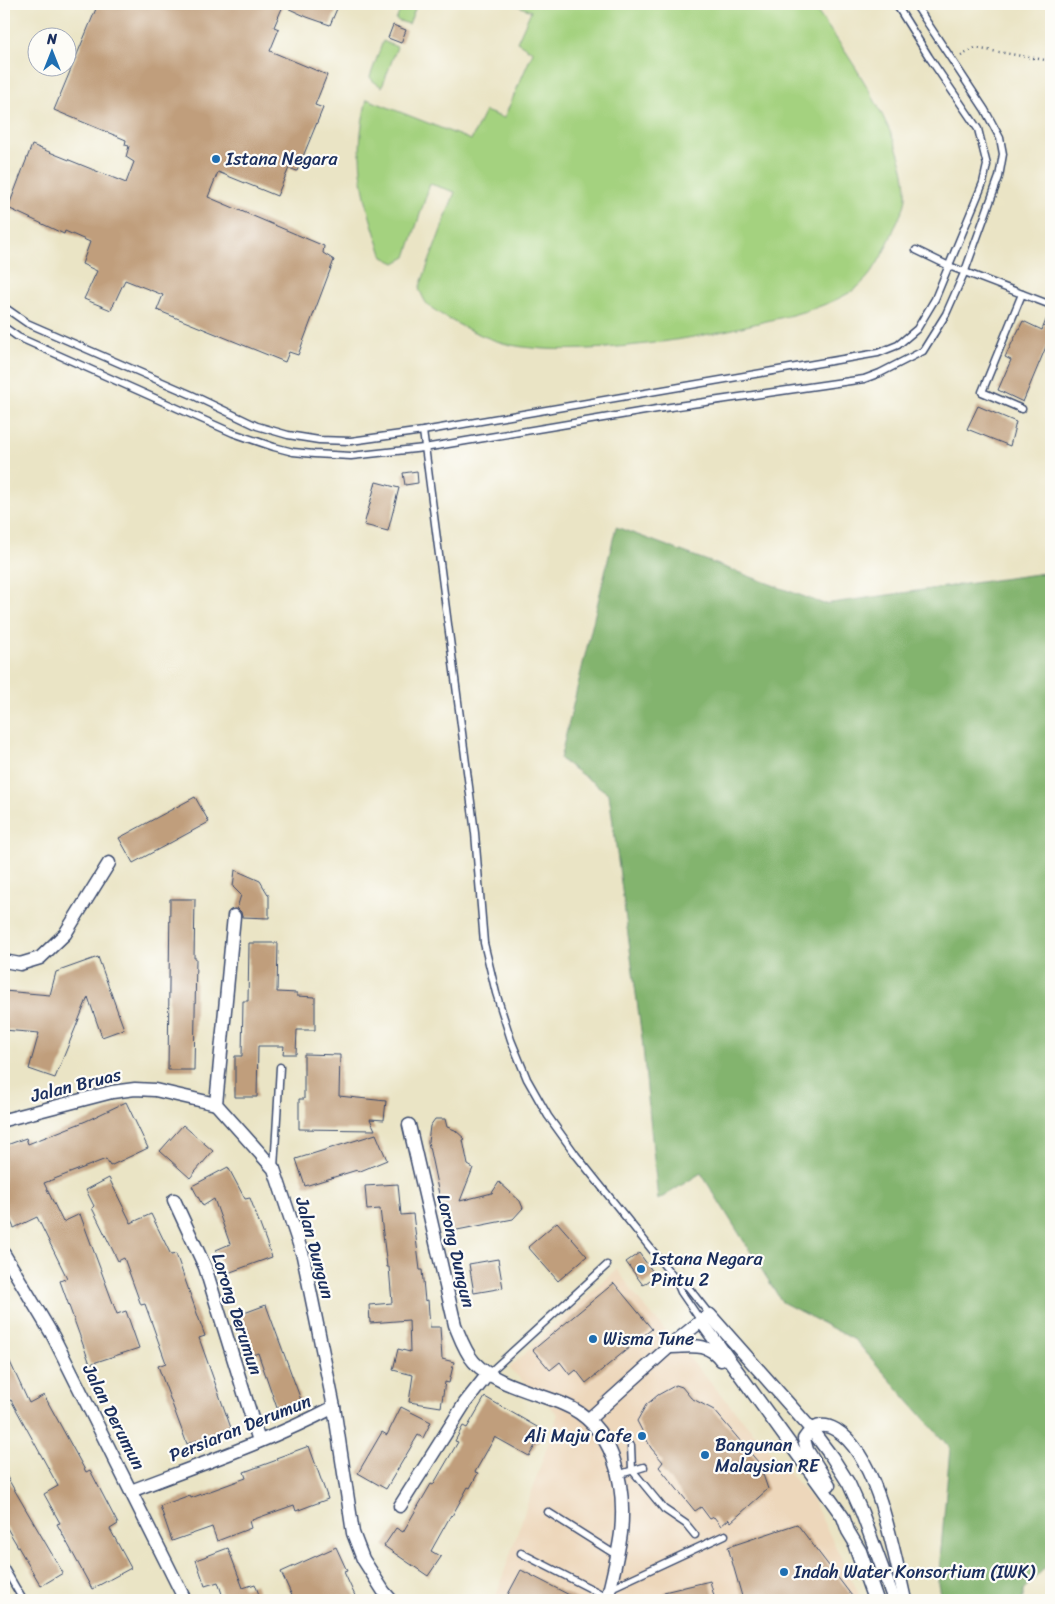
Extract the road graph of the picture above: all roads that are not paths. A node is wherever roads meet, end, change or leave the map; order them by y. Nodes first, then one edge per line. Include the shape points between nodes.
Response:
1 (896, 4) edge
2 (915, 4) edge
3 (916, 250) dead end
4 (949, 266) junction
5 (965, 271) junction
6 (1022, 294) junction
7 (1051, 305) edge
8 (4, 307) edge
9 (4, 327) edge
10 (1022, 409) dead end
11 (423, 431) junction
12 (424, 448) junction
13 (109, 863) dead end
14 (234, 916) dead end
15 (4, 961) edge
16 (280, 1067) dead end
17 (216, 1104) junction
18 (4, 1120) edge
19 (409, 1125) dead end
20 (274, 1169) junction
21 (174, 1200) dead end
22 (4, 1254) edge
23 (607, 1265) dead end
24 (676, 1280) junction
25 (706, 1318) junction
26 (669, 1347) junction
27 (488, 1374) junction
28 (756, 1398) junction
29 (334, 1407) junction
30 (589, 1419) junction
31 (811, 1429) junction
32 (259, 1441) junction
33 (631, 1446) dead end
34 (644, 1467) dead end
35 (632, 1470) junction
36 (617, 1475) junction
37 (131, 1492) junction
38 (400, 1506) dead end
39 (548, 1512) dead end
40 (843, 1517) junction
41 (848, 1531) junction
42 (695, 1535) dead end
43 (726, 1535) dead end
44 (521, 1553) dead end
45 (616, 1555) junction
46 (4, 1567) edge
47 (608, 1595) edge
48 (24, 1600) edge
49 (184, 1600) edge
50 (391, 1600) edge
51 (871, 1600) edge
52 (877, 1600) edge
53 (894, 1600) edge
54 (905, 1600) edge

1 - 4 lane via 978,129 984,147 987,165 983,183
2 - 5 lane via 985,110 1000,138 1003,154 999,177
3 - 4 lane
4 - 5 lane
4 - 11 lane via 917,329 898,345 878,353
5 - 6 lane
5 - 12 lane via 946,314 923,351 864,379
6 - 7 lane
6 - 10 lane via 982,392
8 - 11 lane via 27,323 257,426 319,440 351,441
9 - 12 lane via 18,337 184,412 274,447 294,452 351,456
11 - 12 lane
12 - 24 lane via 475,833 484,943 496,994 527,1079 548,1116 576,1156
13 - 15 street via 65,934 40,958 20,964
14 - 17 street
16 - 20 lane
17 - 18 street, Jalan Bruas via 135,1088
17 - 20 street, Jalan Dungun
19 - 27 street, Lorong Dungun via 455,1325 474,1362
20 - 29 street, Jalan Dungun via 303,1256
21 - 32 street, Lorong Derumun via 205,1267
22 - 37 street, Jalan Derumun via 53,1336
23 - 27 lane
24 - 25 lane via 681,1292
24 - 25 lane via 688,1287
25 - 26 street
25 - 28 street
25 - 31 street
26 - 28 street via 704,1346 715,1351 745,1390
26 - 30 street
27 - 30 street, Lorong Dungun via 567,1405
27 - 38 street via 465,1403
28 - 40 street
29 - 32 street, Persiaran Derumun
29 - 50 street, Jalan Dungun via 353,1533 363,1559
30 - 36 street, Lorong Dungun via 606,1440
31 - 40 street via 804,1439 807,1450 828,1483
31 - 53 street via 849,1484
31 - 54 street via 822,1425 838,1431 850,1440 865,1463 884,1509
32 - 37 street, Persiaran Derumun
33 - 35 lane
34 - 35 lane
35 - 36 lane
35 - 42 lane via 664,1509 686,1524
36 - 45 street, Lorong Dungun via 621,1516
37 - 49 street, Jalan Derumun
39 - 45 lane
40 - 41 street
41 - 51 lane
41 - 52 street via 860,1552
43 - 47 lane
44 - 47 lane
45 - 47 street, Lorong Dungun
46 - 48 lane

